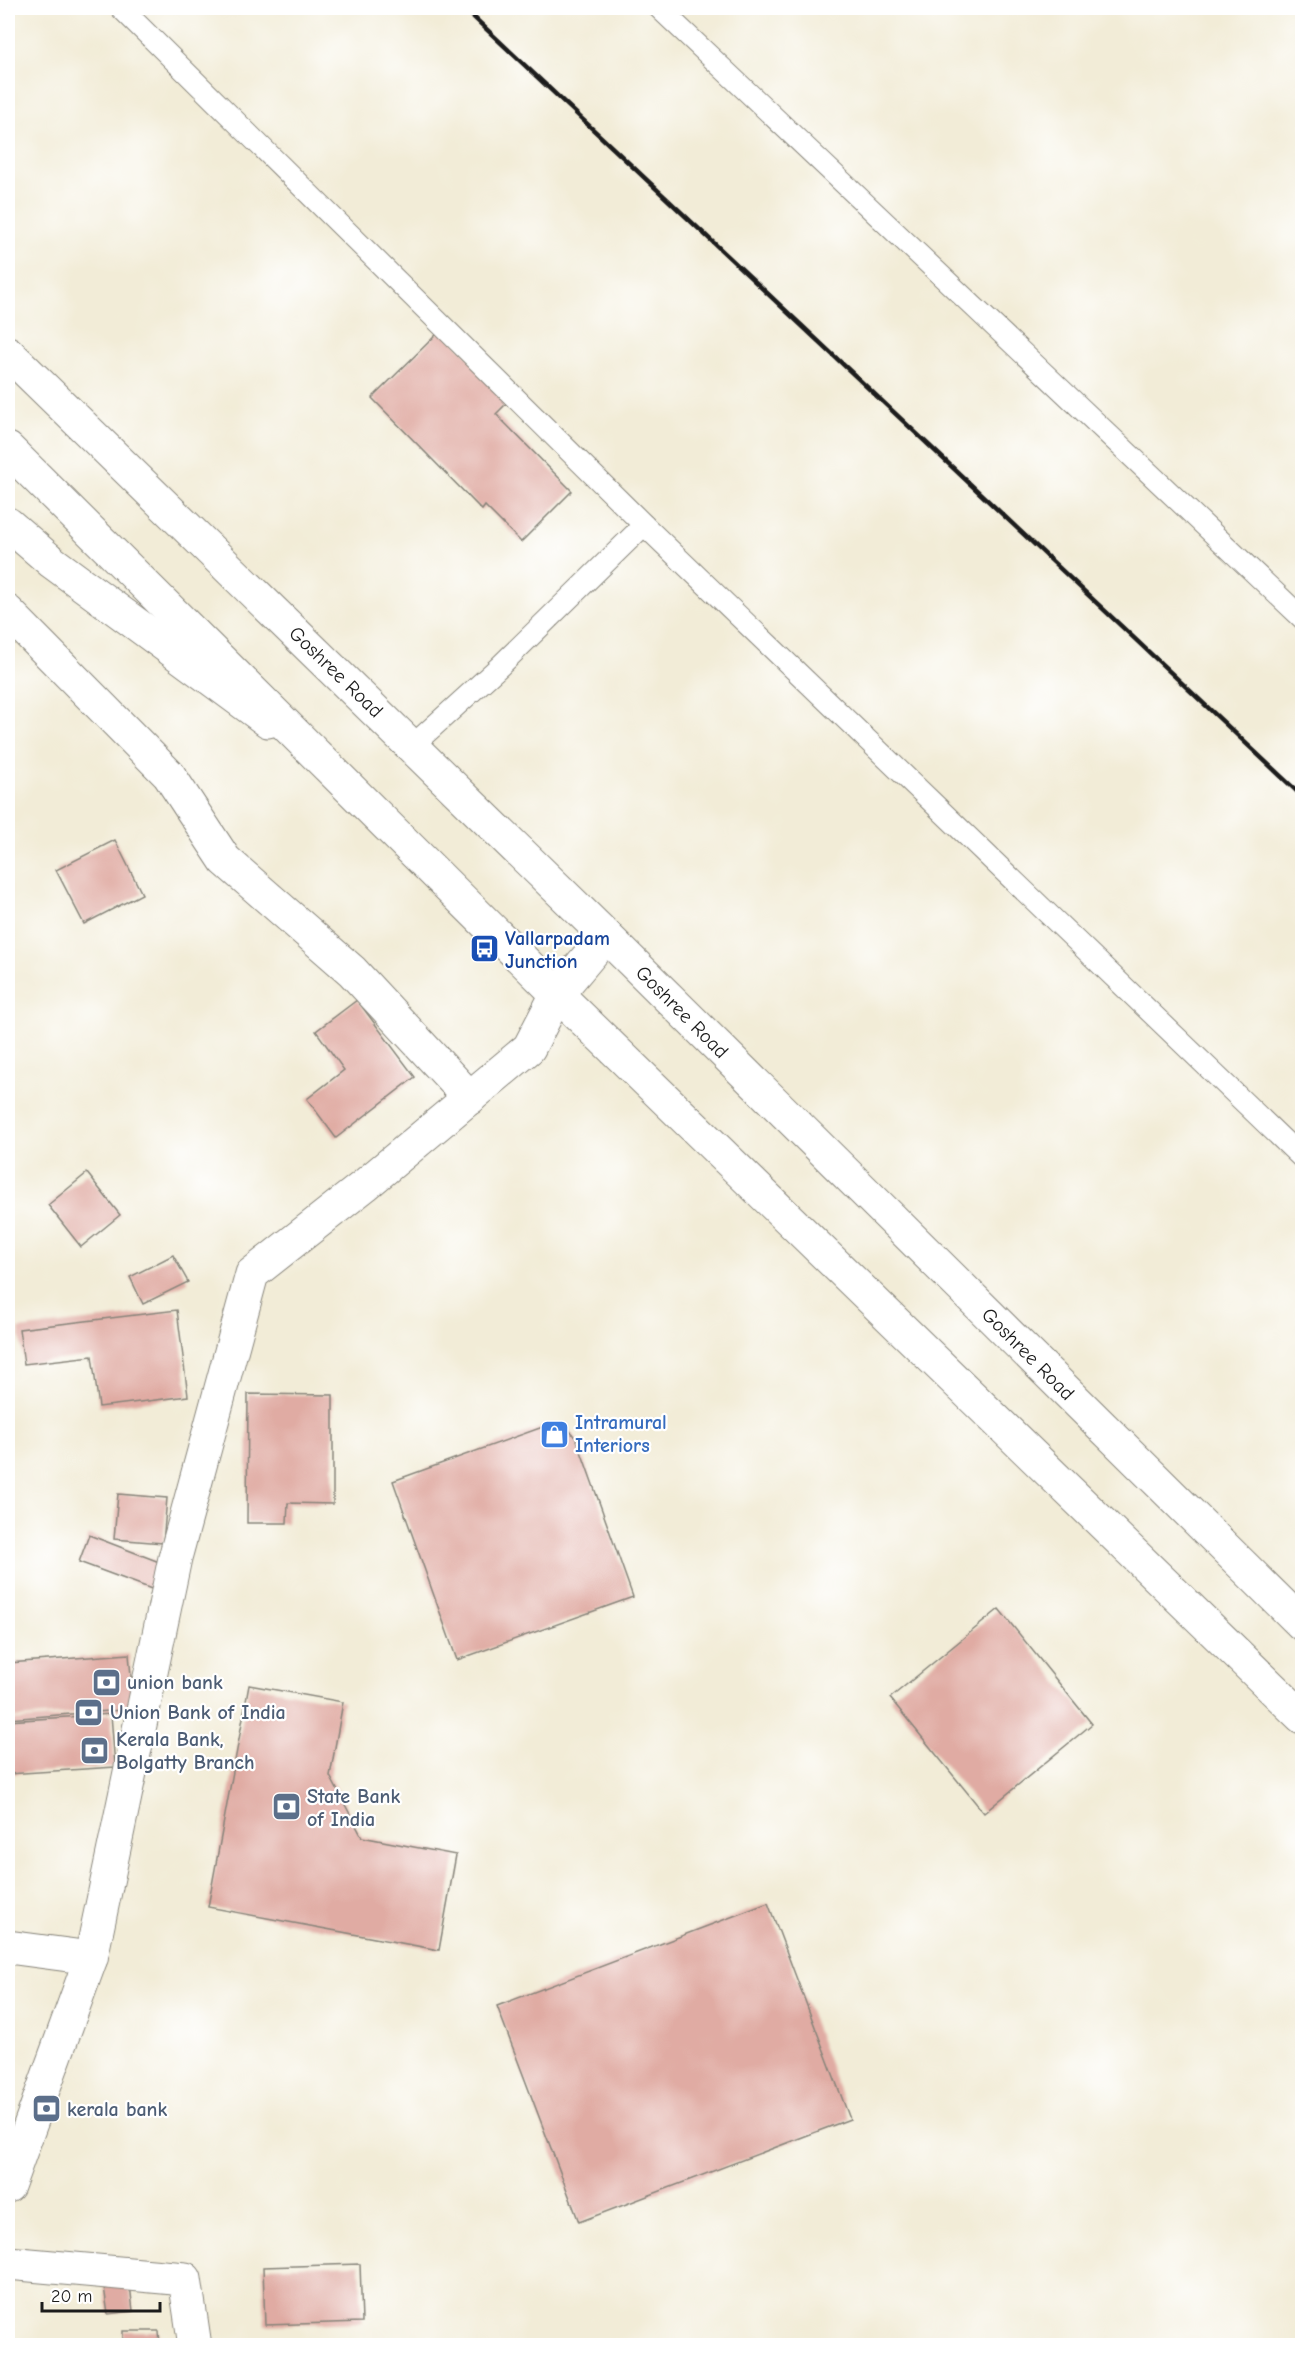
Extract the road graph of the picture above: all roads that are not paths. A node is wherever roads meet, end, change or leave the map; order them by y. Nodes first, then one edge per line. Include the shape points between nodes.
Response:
1 (120, 8) edge
2 (658, 8) edge
3 (8, 353) edge
4 (8, 449) edge
5 (8, 524) edge
6 (644, 525) junction
7 (8, 612) edge
8 (1302, 618) edge
9 (412, 746) junction
10 (323, 761) junction
11 (606, 936) junction
12 (557, 994) junction
13 (470, 1098) junction
14 (1302, 1158) edge
15 (1302, 1624) edge
16 (1302, 1718) edge
17 (8, 1947) edge
18 (91, 1958) junction
19 (8, 2186) edge
20 (8, 2263) edge
21 (195, 2346) edge

1 - 6 lane
2 - 8 lane
3 - 9 main road, Goshree Road
4 - 10 main road
5 - 10 main road via 52,562
6 - 9 lane
6 - 14 lane
7 - 13 main road via 169,776 225,860 352,971
9 - 11 main road, Goshree Road
10 - 12 main road
11 - 12 main road
11 - 15 main road, Goshree Road
12 - 13 main road via 528,1048
12 - 16 main road
13 - 18 main road via 252,1274 176,1558
17 - 18 main road
18 - 19 main road
20 - 21 main road via 185,2279

